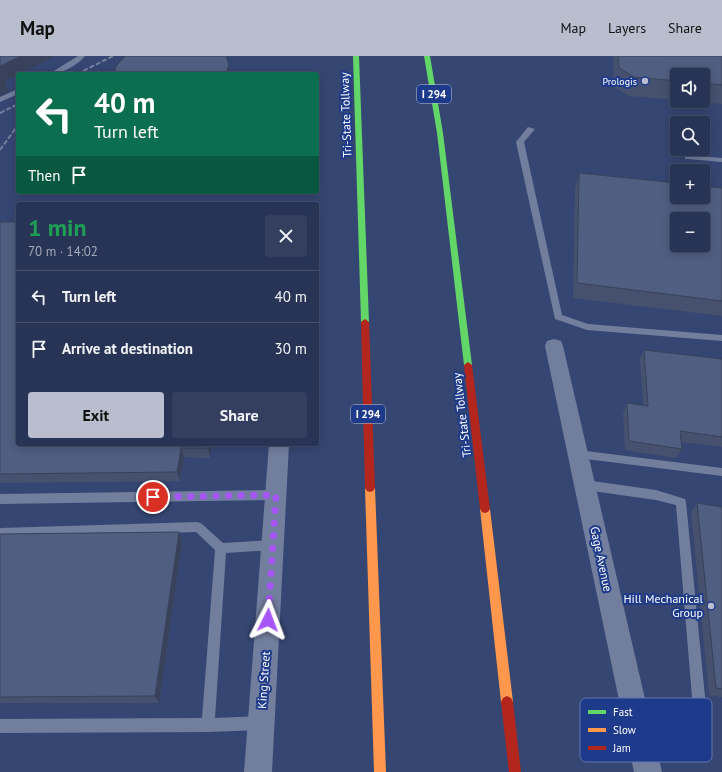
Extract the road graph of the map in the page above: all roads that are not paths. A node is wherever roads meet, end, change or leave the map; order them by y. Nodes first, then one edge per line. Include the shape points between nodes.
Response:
1 (82, 56) edge
2 (356, 56) edge
3 (427, 56) edge
4 (56, 72) edge
5 (16, 92) edge
6 (0, 100) edge
7 (531, 129) dead end
8 (688, 157) dead end
9 (722, 160) edge
10 (722, 338) edge
11 (554, 346) dead end
12 (279, 446) edge
13 (578, 454) junction
14 (722, 472) edge
15 (585, 485) junction
16 (276, 495) junction
17 (0, 499) edge
18 (0, 533) edge
19 (273, 545) junction
20 (221, 548) junction
21 (631, 698) edge
22 (698, 698) edge
23 (261, 723) junction
24 (0, 726) edge
25 (208, 726) junction
26 (646, 762) edge
27 (258, 772) edge
28 (380, 772) edge
29 (515, 772) edge
30 (648, 772) edge

1 - 4 lane
2 - 28 highway, Tri-State Tollway / I 294
3 - 29 highway, Tri-State Tollway / I 294 via 452,226
5 - 6 lane
7 - 10 lane via 520,142 558,317 587,327
8 - 9 lane
11 - 13 street, Gage Avenue
12 - 16 street, King Street
13 - 14 lane
13 - 15 street, Gage Avenue
15 - 21 street, Gage Avenue
15 - 22 lane via 656,495 681,502
16 - 17 lane
16 - 19 street, King Street
18 - 20 lane via 198,527
19 - 20 lane
19 - 23 street, King Street
20 - 25 lane
23 - 25 lane
23 - 27 street, King Street
24 - 25 lane
26 - 30 street, Gage Avenue

